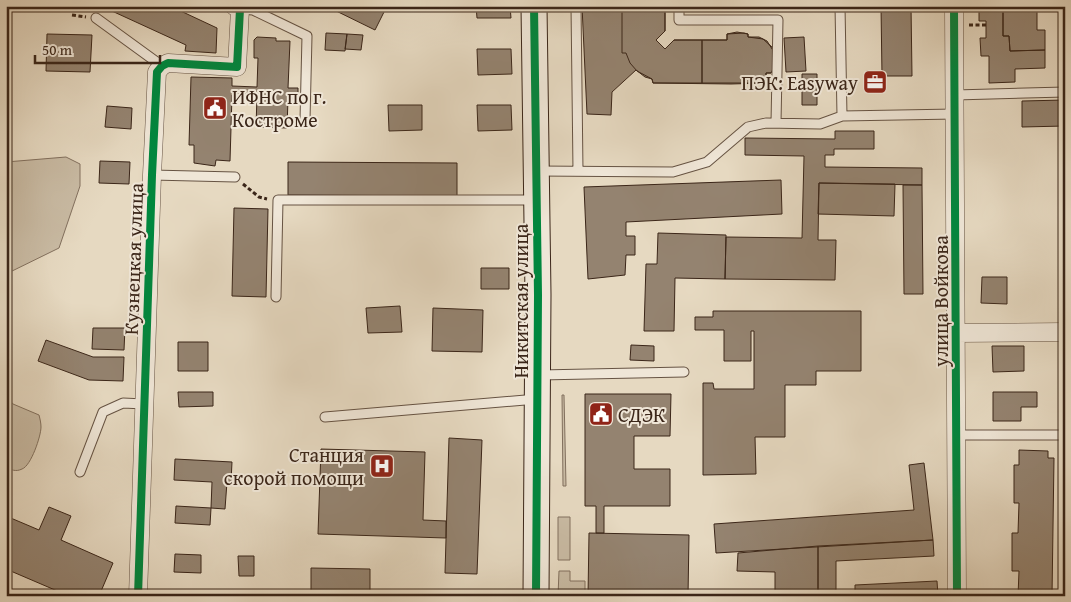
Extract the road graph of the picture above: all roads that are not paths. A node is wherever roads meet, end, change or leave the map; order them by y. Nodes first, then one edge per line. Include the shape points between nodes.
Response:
1 (534, 6) edge
2 (576, 6) edge
3 (679, 6) edge
4 (840, 6) edge
5 (954, 6) edge
6 (245, 8) edge
7 (96, 18) dead end
8 (162, 66) junction
9 (1065, 92) edge
10 (955, 95) junction
11 (955, 114) junction
12 (842, 116) junction
13 (305, 120) dead end
14 (776, 123) junction
15 (536, 171) junction
16 (578, 171) junction
17 (152, 175) junction
18 (235, 177) road end
19 (536, 200) junction
20 (276, 297) dead end
21 (1065, 332) edge
22 (956, 333) junction
23 (684, 372) dead end
24 (537, 387) junction
25 (144, 404) junction
26 (325, 418) dead end
27 (958, 435) junction
28 (1065, 435) edge
29 (80, 472) dead end
30 (138, 596) edge
31 (536, 596) edge
32 (957, 596) edge

1 - 15 street, Никитская улица
2 - 16 lane
3 - 14 lane via 679,20 778,20
4 - 12 lane
5 - 10 street, улица Войкова
6 - 8 street via 237,67 168,63
6 - 13 lane via 307,36
7 - 8 lane
8 - 17 street, Кузнецкая улица via 157,72
9 - 10 lane
10 - 11 street, улица Войкова
11 - 12 lane
11 - 22 street, улица Войкова
12 - 14 lane via 820,124
14 - 16 lane via 748,127 707,162 673,172
15 - 16 lane
15 - 19 street, Никитская улица
17 - 18 lane
17 - 25 street, Кузнецкая улица
19 - 20 lane via 278,200
19 - 24 street, Никитская улица
21 - 22 street
22 - 27 street, улица Войкова
23 - 24 lane
24 - 26 lane
24 - 31 street, Никитская улица
25 - 29 lane via 123,403 103,412
25 - 30 street, Кузнецкая улица
27 - 28 lane
27 - 32 street, улица Войкова

